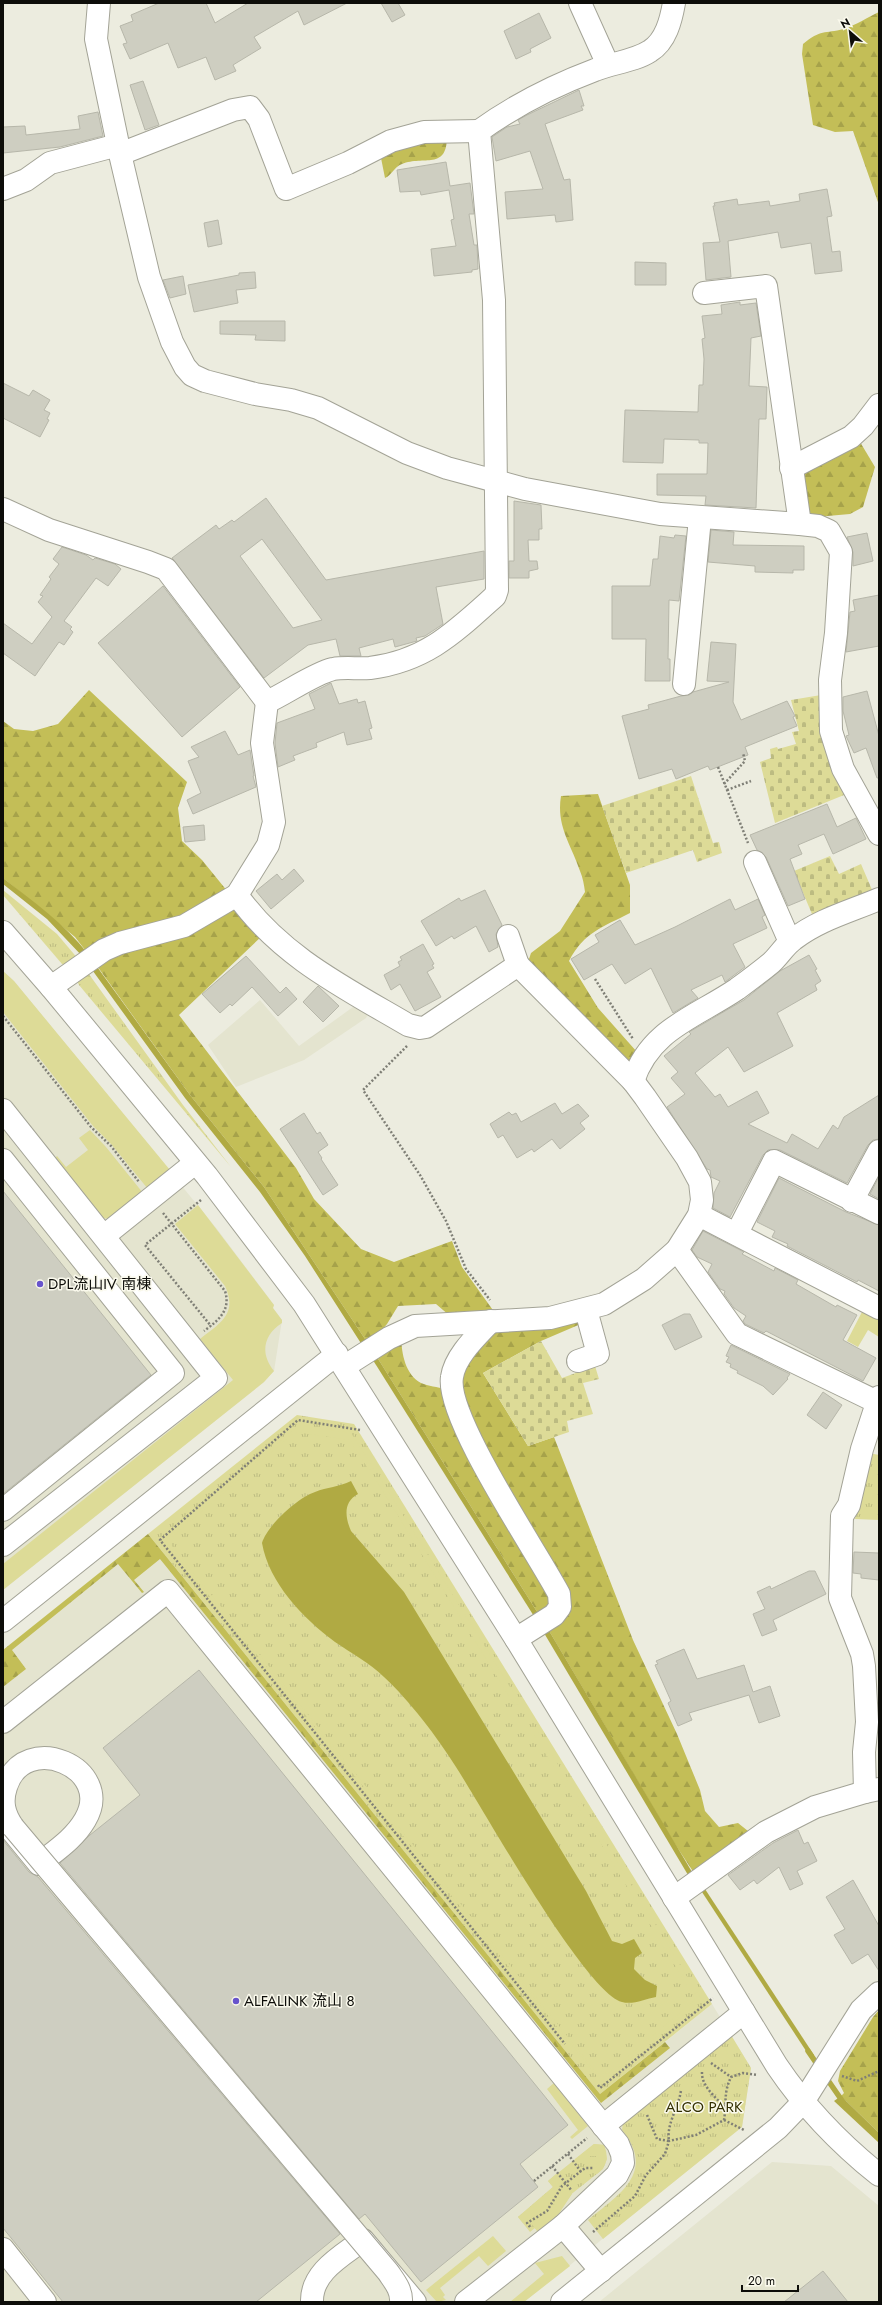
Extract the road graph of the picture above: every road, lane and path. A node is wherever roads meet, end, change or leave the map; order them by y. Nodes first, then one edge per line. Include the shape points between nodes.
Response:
1 (100, 3) edge
2 (580, 3) edge
3 (674, 3) edge
4 (608, 65) junction
5 (479, 131) junction
6 (119, 149) junction
7 (3, 190) edge
8 (704, 293) dead end
9 (879, 405) edge
10 (791, 468) junction
11 (496, 482) junction
12 (4, 511) edge
13 (700, 518) junction
14 (800, 524) junction
15 (684, 684) dead end
16 (267, 702) junction
17 (743, 753) dead end
18 (718, 767) dead end
19 (751, 781) dead end
20 (724, 784) junction
21 (727, 790) junction
22 (879, 834) edge
23 (755, 862) joint
24 (237, 894) junction
25 (879, 899) edge
26 (3, 932) edge
27 (508, 936) dead end
28 (790, 942) junction
29 (518, 965) junction
30 (595, 978) dead end
31 (52, 987) junction
32 (3, 1016) edge
33 (426, 1027) junction
34 (644, 1056) junction
35 (633, 1081) junction
36 (3, 1110) edge
37 (879, 1151) edge
38 (3, 1160) edge
39 (195, 1163) junction
40 (152, 1198) junction
41 (201, 1200) dead end
42 (852, 1200) junction
43 (879, 1213) edge
44 (699, 1215) junction
45 (172, 1223) junction
46 (737, 1233) junction
47 (104, 1236) junction
48 (678, 1250) junction
49 (879, 1308) edge
50 (586, 1310) junction
51 (498, 1321) junction
52 (211, 1326) junction
53 (202, 1333) dead end
54 (341, 1360) junction
55 (578, 1361) dead end
56 (878, 1400) edge
57 (365, 1431) dead end
58 (3, 1510) edge
59 (3, 1545) edge
60 (3, 1621) edge
61 (516, 1639) junction
62 (3, 1722) edge
63 (872, 1790) edge
64 (8, 1824) edge
65 (674, 1898) junction
66 (879, 1993) edge
67 (713, 1997) dead end
68 (744, 2012) junction
69 (570, 2050) dead end
70 (702, 2070) junction
71 (879, 2070) edge
72 (697, 2074) dead end
73 (761, 2075) dead end
74 (827, 2075) junction
75 (731, 2076) junction
76 (595, 2081) dead end
77 (676, 2090) dead end
78 (803, 2102) junction
79 (726, 2108) junction
80 (653, 2109) dead end
81 (724, 2120) junction
82 (603, 2126) junction
83 (746, 2131) dead end
84 (669, 2141) junction
85 (568, 2154) junction
86 (552, 2166) junction
87 (581, 2172) junction
88 (593, 2174) dead end
89 (879, 2175) edge
90 (534, 2181) dead end
91 (566, 2183) junction
92 (578, 2187) dead end
93 (563, 2226) junction
94 (578, 2245) junction
95 (3, 2249) edge
96 (601, 2271) junction
97 (45, 2302) edge
98 (312, 2302) edge
99 (401, 2302) edge
100 (415, 2302) edge
101 (466, 2302) edge
102 (562, 2302) edge

1 - 6 street via 96,39
2 - 4 street
3 - 4 street via 671,20 662,38 651,51
4 - 5 street via 561,83 512,109
5 - 6 street via 424,132 392,141 286,189 259,119 250,107 233,110
5 - 11 street via 494,300
6 - 7 street via 50,163 26,180
6 - 11 street via 149,277 172,342 192,375 205,381 318,408 407,453
8 - 10 street via 766,286
9 - 10 street via 851,437
10 - 14 street
11 - 13 street via 660,514
11 - 16 street via 495,596 463,626 436,646 394,663 370,668 333,669
12 - 16 street via 49,530 166,569
13 - 14 street
13 - 15 street
14 - 22 street via 818,526 829,531 841,552 830,680 831,731 843,769
16 - 24 street via 262,744 274,822 268,845
17 - 20 path via 746,761
18 - 20 path
19 - 21 path
20 - 21 path
21 - 23 path
23 - 28 street
24 - 31 street via 184,926 120,943
24 - 33 street via 258,922 289,951 320,974 408,1025
25 - 28 street via 812,927
26 - 31 street
27 - 29 street
28 - 34 street via 771,963 735,989 674,1026
29 - 33 street
29 - 35 street
30 - 34 path
31 - 39 street
32 - 40 path via 91,1128 111,1146
33 - 51 path via 363,1090 420,1175 446,1220 466,1269
34 - 35 street
35 - 44 street via 687,1158 700,1182 702,1200
36 - 47 street
37 - 42 street
38 - 58 street via 173,1373
39 - 40 street
39 - 54 street via 269,1256
40 - 45 path
40 - 47 street
41 - 45 path
42 - 43 street
42 - 46 street via 774,1161
44 - 46 street
44 - 48 street
45 - 52 path via 225,1291 225,1310
45 - 52 path via 145,1245
46 - 49 street
47 - 59 street via 216,1378
48 - 50 street via 644,1279 604,1304
48 - 56 street via 737,1334
50 - 51 street via 550,1318
50 - 55 street via 598,1354
51 - 54 street via 415,1326 389,1338 370,1351
51 - 61 street via 459,1360 452,1378 453,1397 474,1446 559,1594 560,1607 554,1615
52 - 53 path
54 - 60 street
54 - 61 street
56 - 63 street via 862,1449 849,1506 842,1516 840,1598 862,1654 867,1722 864,1752
57 - 69 path via 298,1420 160,1540
61 - 65 street
62 - 82 street via 168,1591
63 - 65 street via 799,1814 766,1832
64 - 64 street via 3,1807 3,1795 8,1781 17,1769 29,1761 51,1758 71,1765 82,1775 89,1788 91,1801 86,1819 64,1844 39,1864
64 - 99 street, bridge via 388,2272 396,2284
65 - 68 street
66 - 74 street via 861,2010
67 - 76 path via 600,2088
68 - 78 street via 777,2066
68 - 82 street
70 - 72 path
70 - 75 path via 712,2063
70 - 79 path via 702,2077 710,2091
71 - 74 path via 857,2082
73 - 75 path via 743,2073
74 - 78 street
75 - 79 path via 724,2090
77 - 84 path via 682,2085 680,2102 668,2133
78 - 89 street via 828,2132
78 - 96 street via 778,2128
79 - 81 path
80 - 84 path via 647,2114 657,2139
81 - 83 path
81 - 84 path via 691,2137
82 - 85 path
82 - 93 street via 618,2144 623,2163 617,2175
84 - 94 path via 666,2154 646,2175 635,2196
85 - 86 path
85 - 87 path
86 - 90 path
86 - 91 path
87 - 88 path via 594,2167
87 - 91 path
91 - 92 path via 572,2191
93 - 94 street
93 - 101 street
94 - 96 street
95 - 97 street
96 - 102 street
98 - 100 street via 314,2286 321,2273 363,2240

